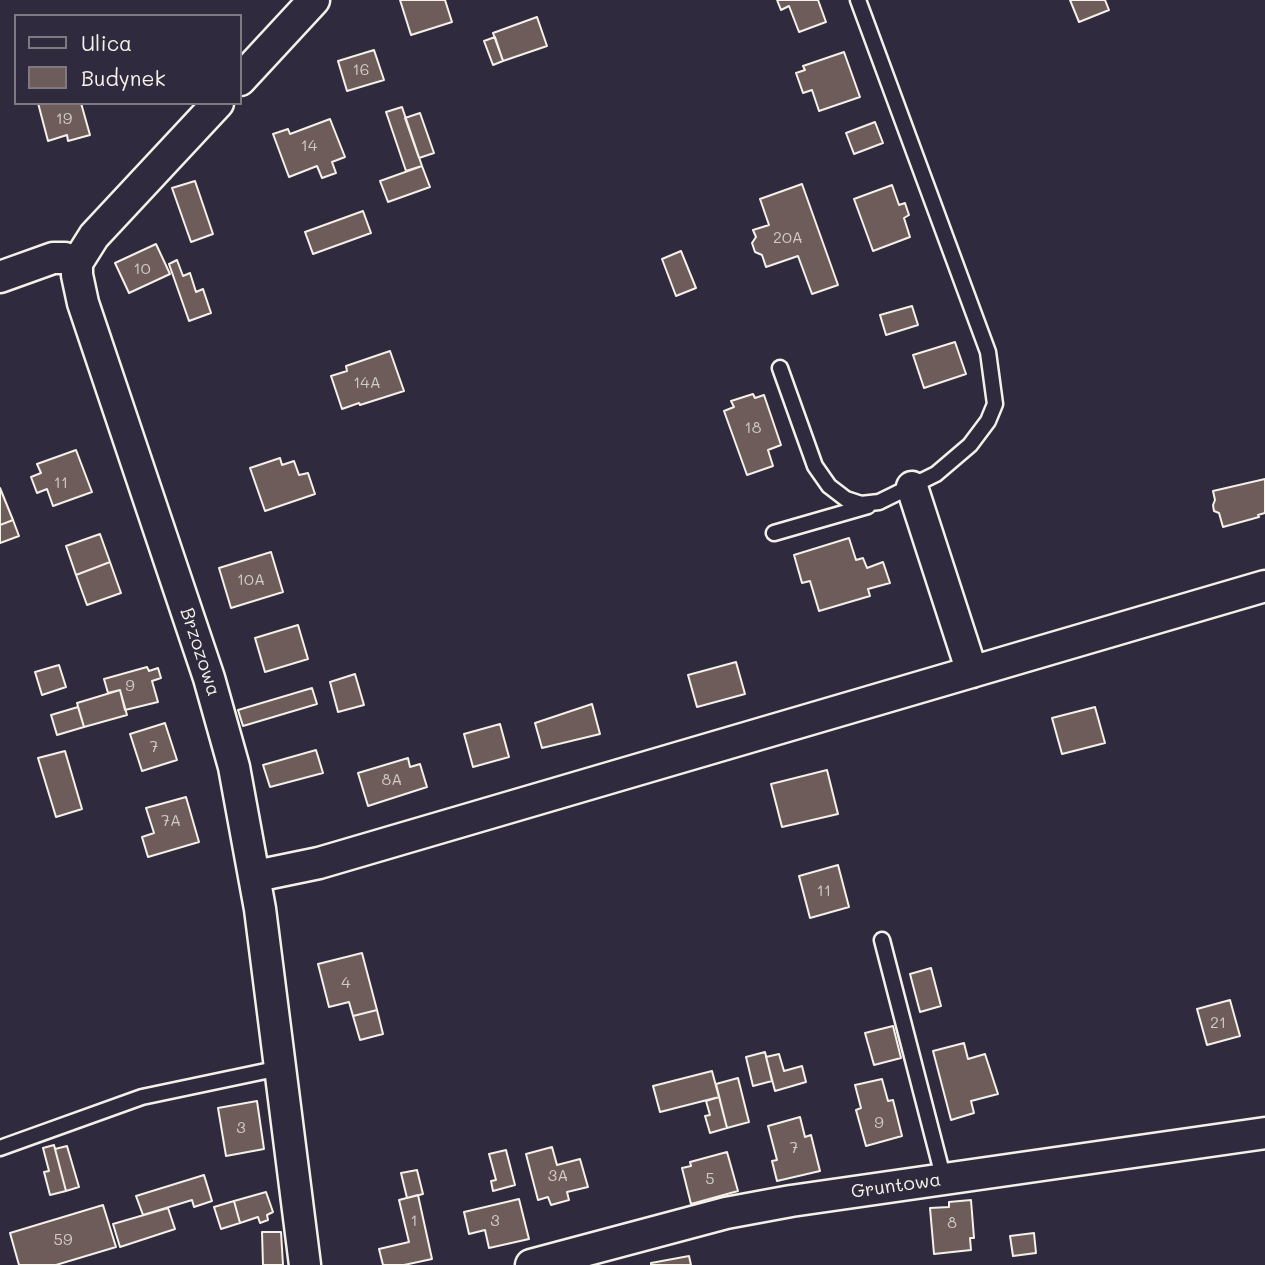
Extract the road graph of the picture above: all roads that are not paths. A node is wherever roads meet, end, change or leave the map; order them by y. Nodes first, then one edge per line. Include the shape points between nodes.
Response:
1 (314, 0) edge
2 (858, 0) edge
3 (242, 78) edge
4 (216, 105) edge
5 (77, 263) junction
6 (0, 277) edge
7 (780, 368) dead end
8 (912, 488) junction
9 (879, 502) junction
10 (774, 533) dead end
11 (1265, 586) edge
12 (971, 672) junction
13 (256, 876) junction
14 (882, 940) dead end
15 (280, 1068) junction
16 (1265, 1133) edge
17 (0, 1148) edge
18 (944, 1180) junction
19 (305, 1265) edge
20 (531, 1265) edge

1 - 3 street
2 - 8 lane via 988,352 994,382 995,404 970,445
4 - 5 street via 94,236
5 - 6 street via 53,258
5 - 13 street, Brzozowa via 83,303 222,719
7 - 9 lane via 815,466 829,486 846,499
8 - 9 lane
8 - 12 street
9 - 10 lane
11 - 12 street
12 - 13 street via 319,863
13 - 15 street, Brzozowa
14 - 18 lane
15 - 17 lane via 142,1097
15 - 19 street, Brzozowa
16 - 18 street, Gruntowa
18 - 20 street, Gruntowa via 726,1213

